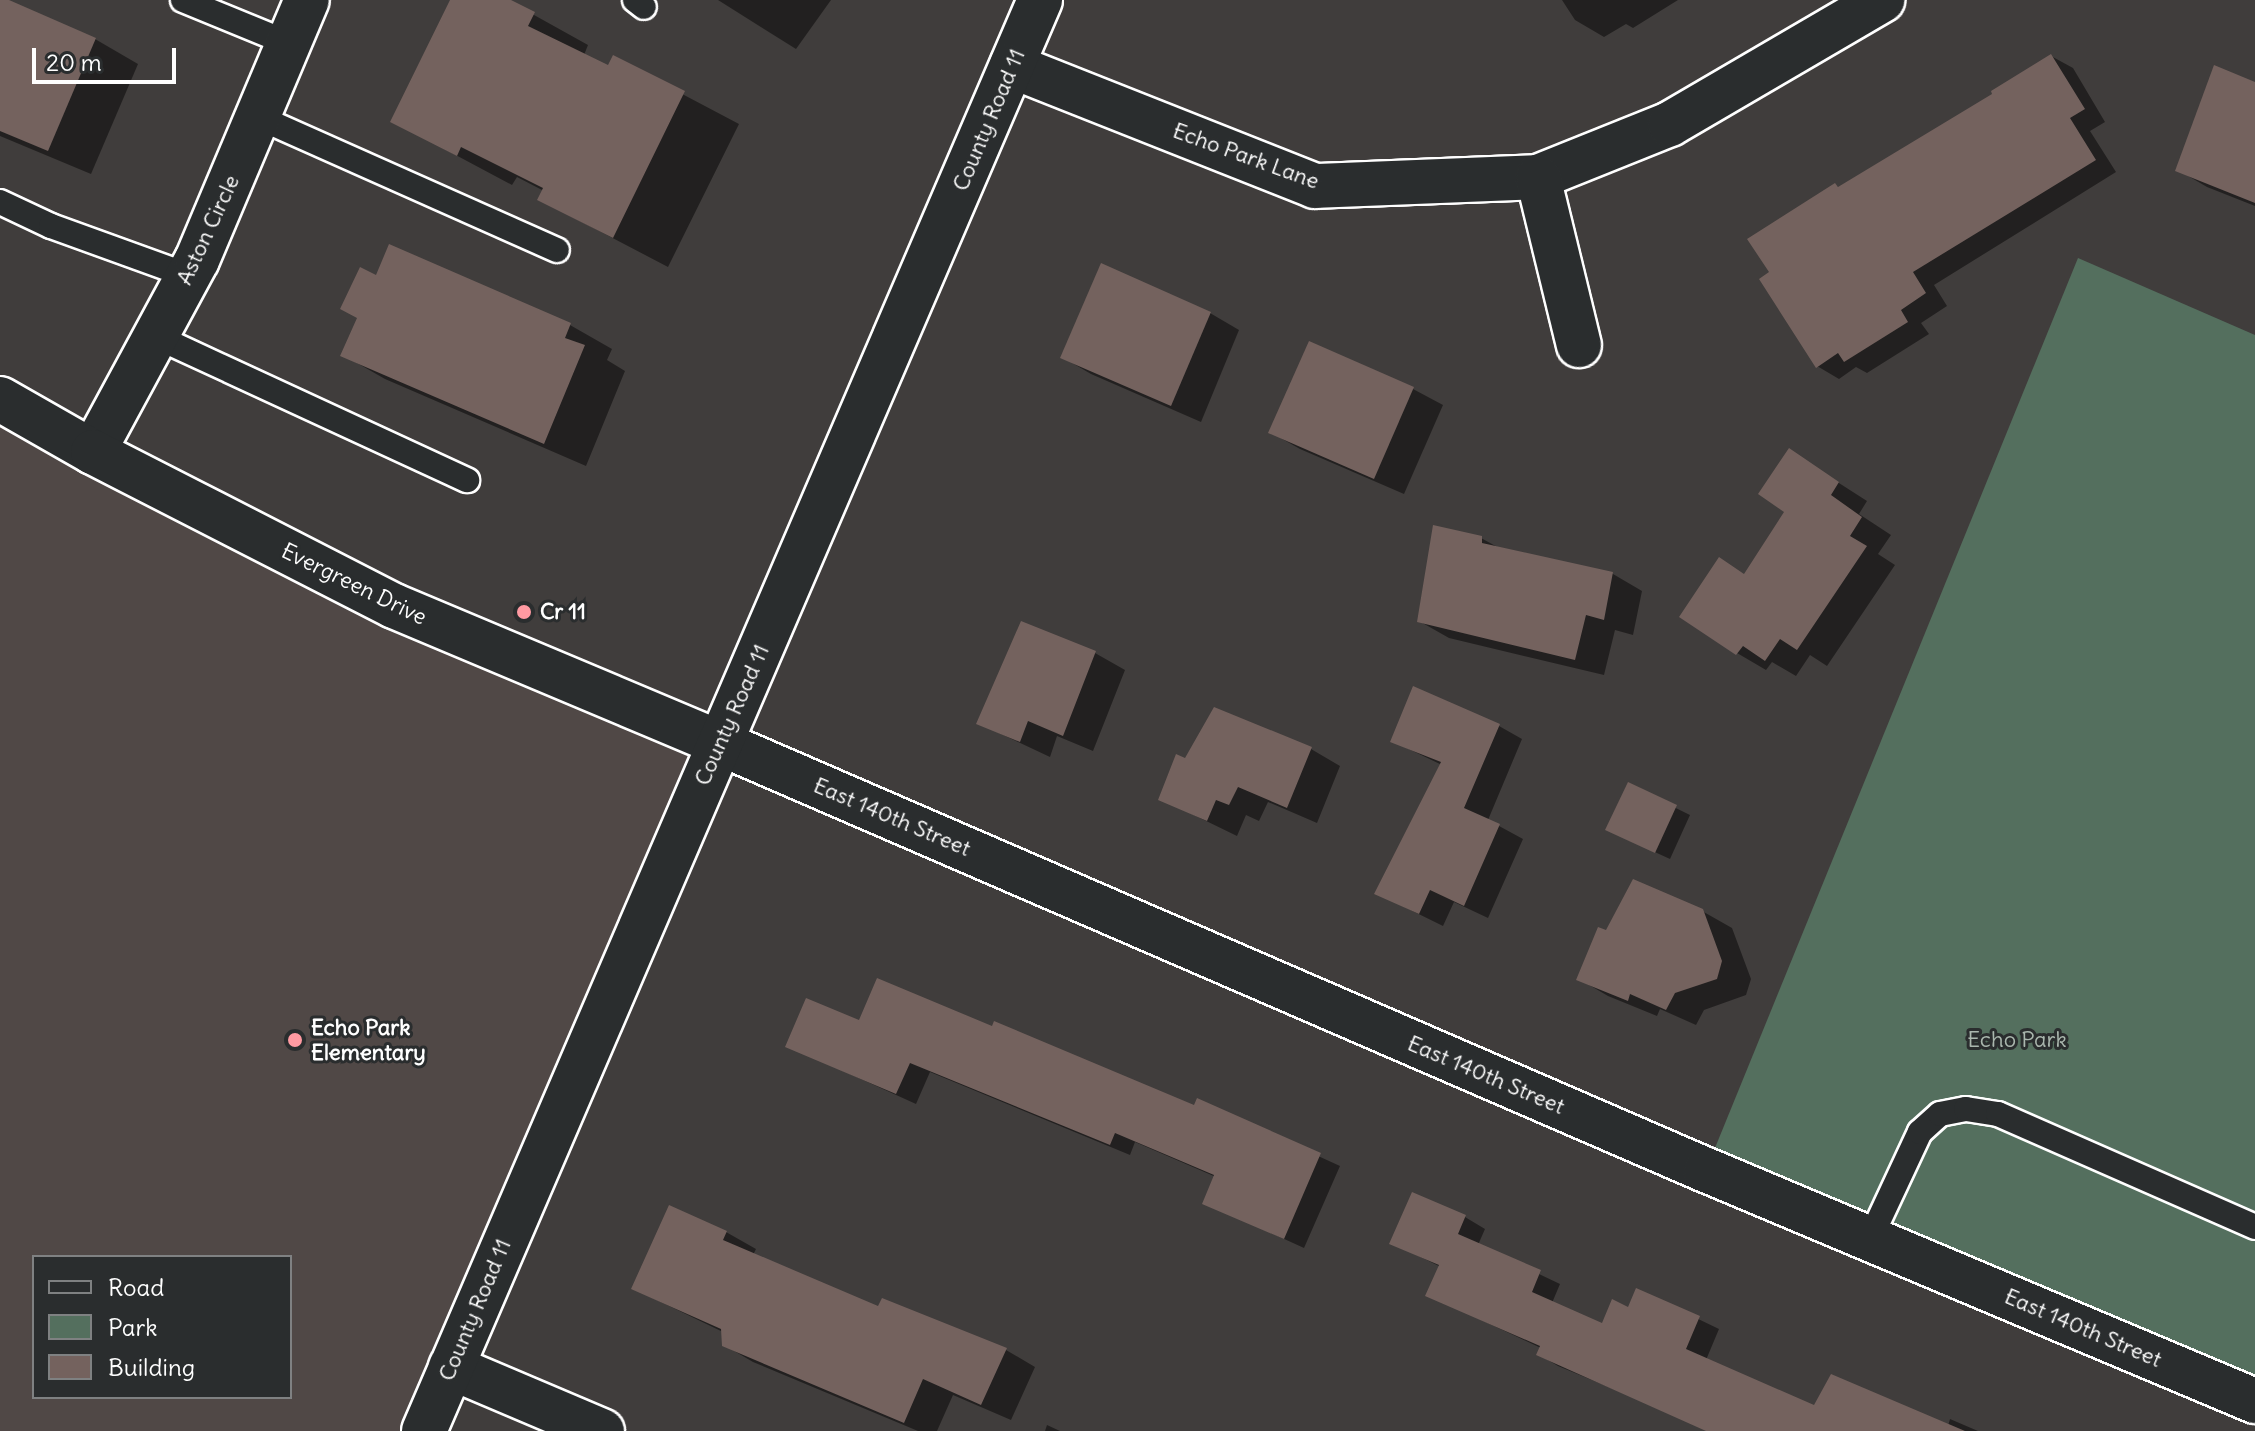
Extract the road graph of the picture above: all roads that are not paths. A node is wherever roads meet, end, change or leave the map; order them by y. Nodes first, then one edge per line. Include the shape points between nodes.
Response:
1 (183, 0) edge
2 (307, 0) edge
3 (1040, 0) edge
4 (1882, 0) edge
5 (288, 43) junction
6 (1012, 66) junction
7 (258, 117) junction
8 (1538, 177) junction
9 (0, 202) edge
10 (557, 250) dead end
11 (189, 276) junction
12 (155, 336) junction
13 (1579, 345) dead end
14 (0, 399) edge
15 (93, 452) junction
16 (467, 480) dead end
17 (720, 743) junction
18 (2255, 1227) edge
19 (1870, 1239) junction
20 (451, 1367) junction
21 (2255, 1401) edge
22 (424, 1431) edge
23 (602, 1431) edge

1 - 5 lane
2 - 5 street, Aston Circle
3 - 6 street, County Road 11
4 - 8 street, Echo Park Lane via 1670,124
5 - 7 street, Aston Circle
6 - 8 street, Echo Park Lane via 1315,186
6 - 17 street, County Road 11
7 - 10 lane
7 - 11 street, Aston Circle
8 - 13 street
9 - 11 lane
11 - 12 street, Aston Circle
12 - 15 street, Aston Circle
12 - 16 lane
14 - 15 street, Evergreen Drive
15 - 17 street, Evergreen Drive via 394,606
17 - 19 street, East 140th Street
17 - 20 street, County Road 11
18 - 19 lane via 1998,1114 1966,1109 1940,1114 1920,1132
19 - 21 street, East 140th Street
20 - 22 street, County Road 11
20 - 23 street

